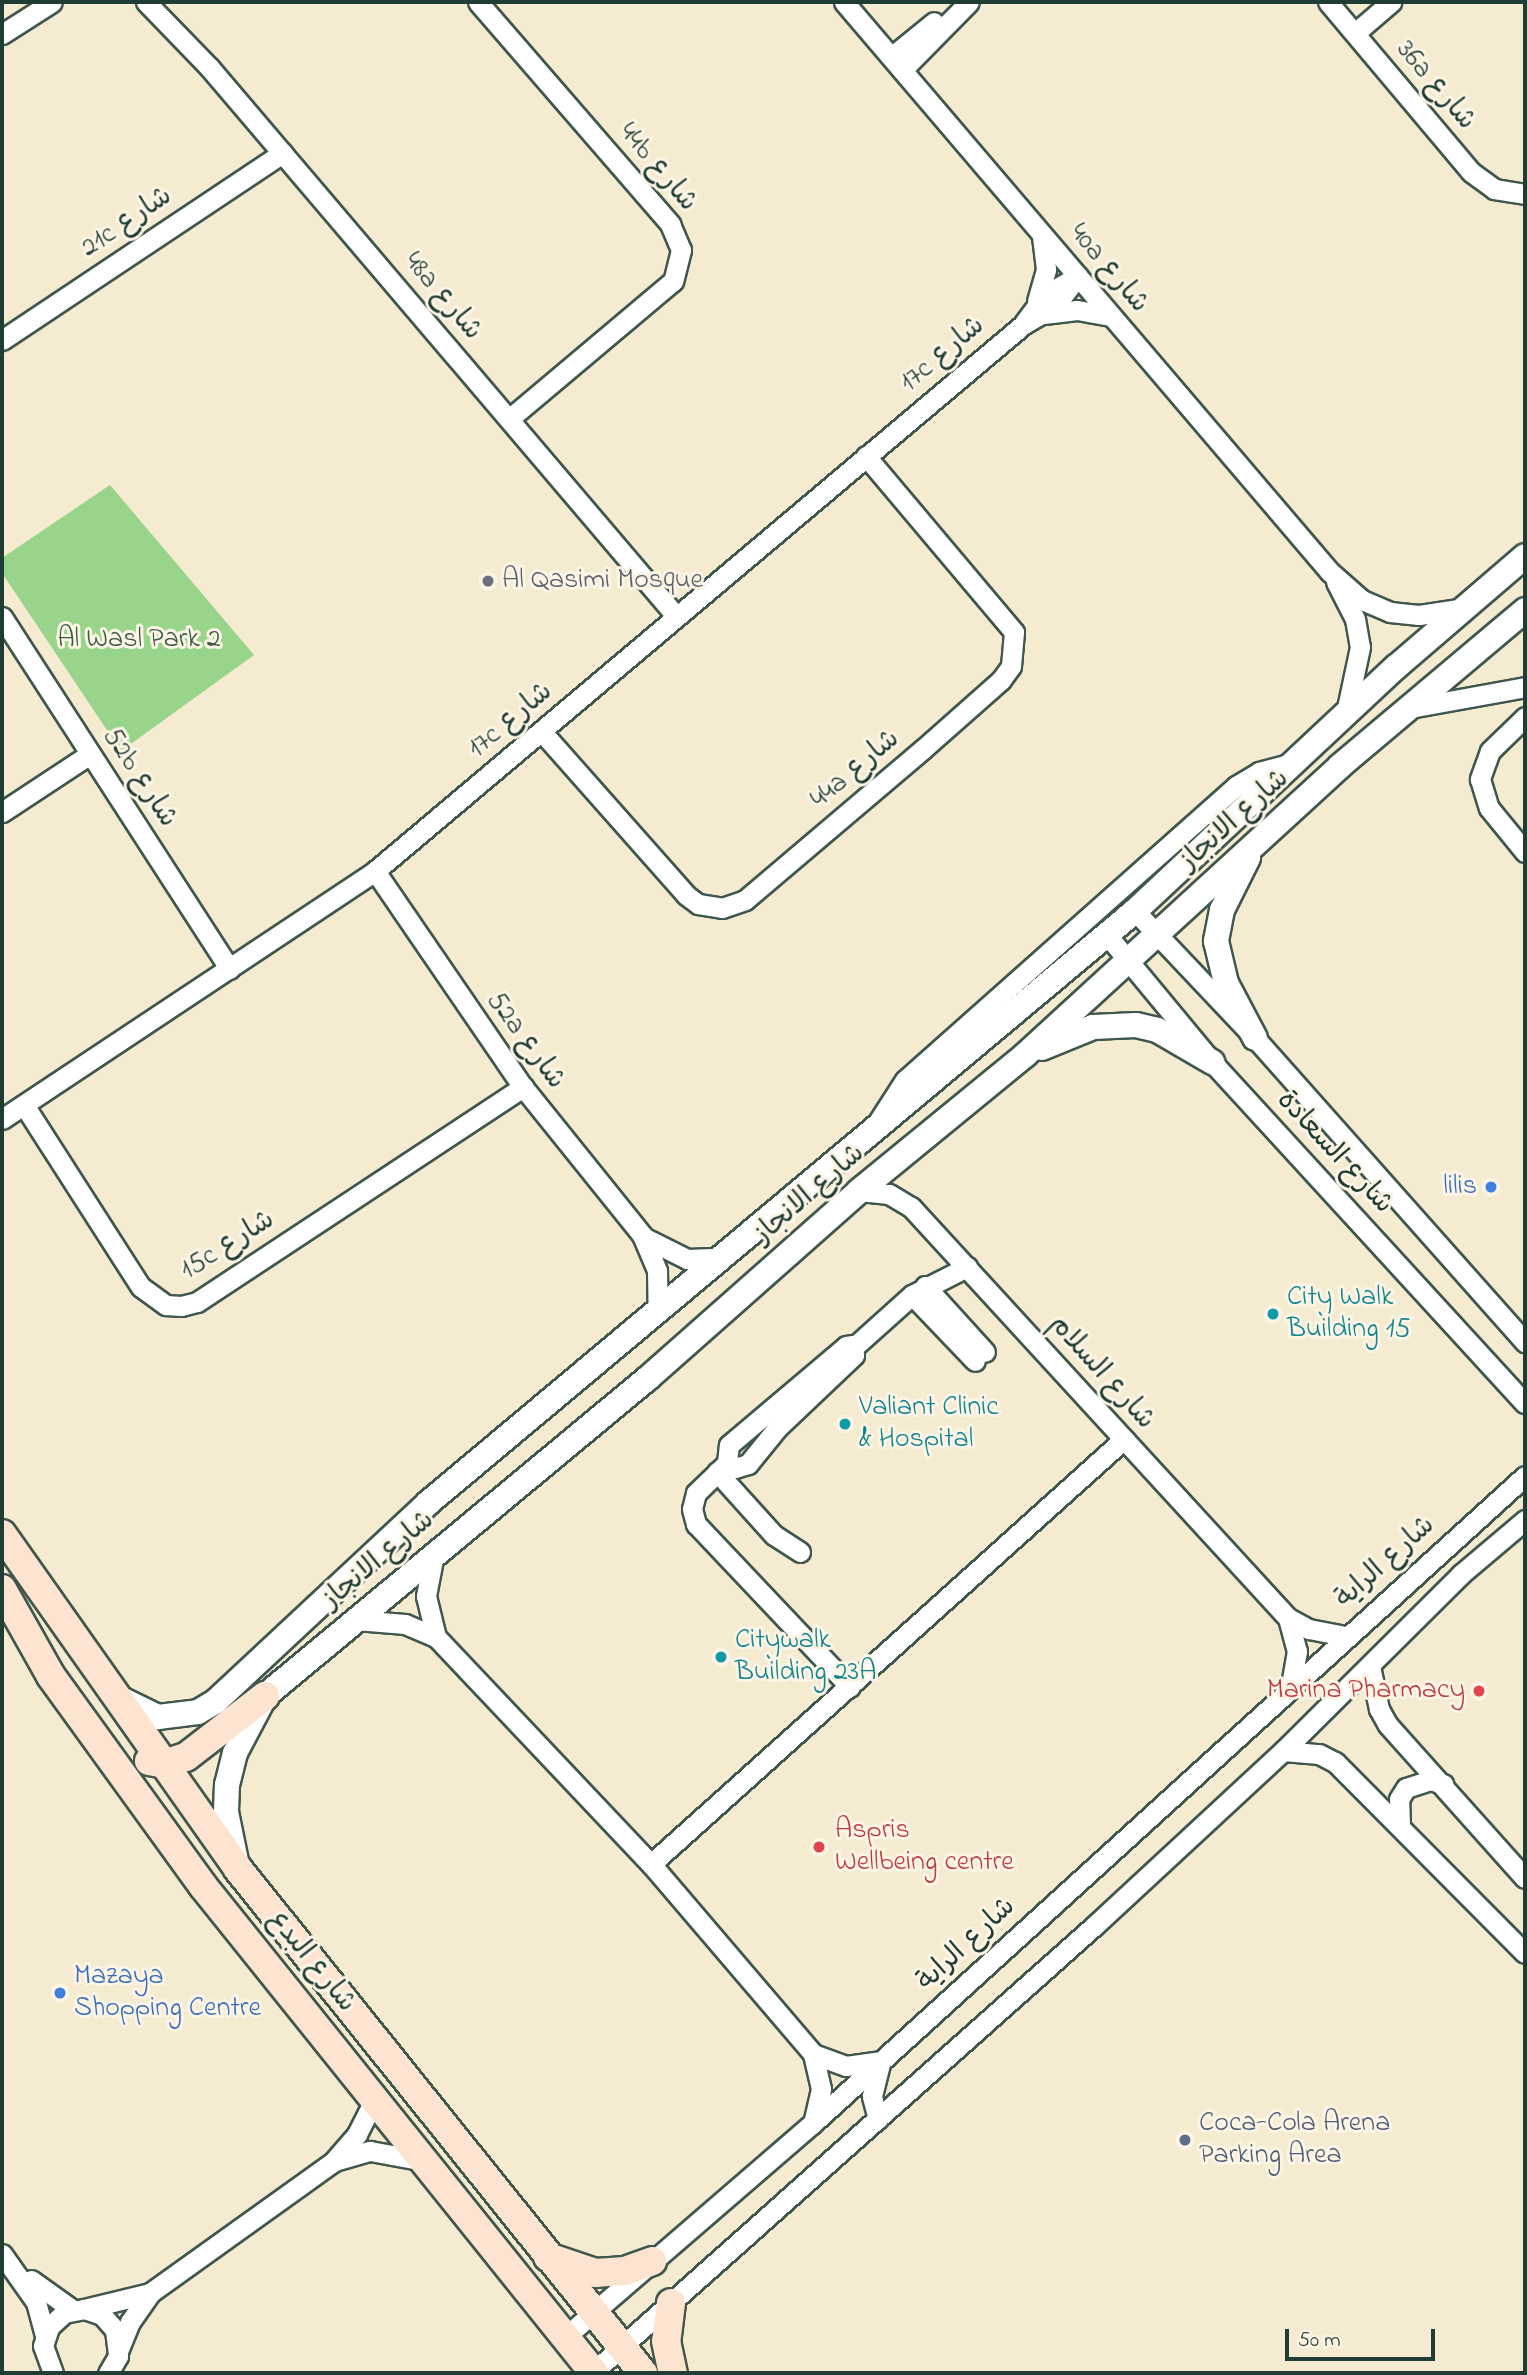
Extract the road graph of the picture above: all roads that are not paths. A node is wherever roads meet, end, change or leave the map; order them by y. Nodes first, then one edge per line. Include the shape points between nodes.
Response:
1 (52, 2) edge
2 (146, 2) edge
3 (478, 2) edge
4 (844, 2) edge
5 (960, 2) edge
6 (969, 2) edge
7 (1328, 2) edge
8 (1391, 2) edge
9 (162, 9) edge
10 (1355, 33) junction
11 (2, 34) edge
12 (896, 63) junction
13 (282, 153) junction
14 (1517, 194) edge
15 (1042, 234) junction
16 (1078, 276) junction
17 (1040, 309) junction
18 (1110, 316) junction
19 (2, 340) edge
20 (509, 419) junction
21 (866, 456) junction
22 (1525, 556) edge
23 (1330, 572) junction
24 (1465, 608) junction
25 (1525, 610) edge
26 (676, 616) junction
27 (2, 617) edge
28 (1525, 687) edge
29 (1409, 708) junction
30 (1346, 713) junction
31 (1525, 717) edge
32 (542, 732) junction
33 (90, 754) junction
34 (1297, 762) junction
35 (2, 812) edge
36 (1254, 845) junction
37 (1525, 852) edge
38 (375, 871) junction
39 (1135, 911) junction
40 (1156, 933) junction
41 (1107, 935) junction
42 (1128, 959) junction
43 (230, 970) junction
44 (1255, 1038) junction
45 (1025, 1055) junction
46 (1212, 1062) junction
47 (523, 1087) junction
48 (24, 1105) junction
49 (2, 1119) edge
50 (875, 1129) junction
51 (859, 1191) junction
52 (642, 1235) junction
53 (720, 1258) junction
54 (967, 1267) junction
55 (919, 1290) junction
56 (658, 1310) junction
57 (1525, 1342) edge
58 (981, 1357) dead end
59 (1525, 1403) edge
60 (1124, 1439) junction
61 (722, 1468) junction
62 (1525, 1476) edge
63 (1525, 1520) edge
64 (2, 1534) edge
65 (800, 1552) dead end
66 (433, 1554) junction
67 (7, 1597) edge
68 (1288, 1618) junction
69 (356, 1619) junction
70 (1345, 1636) junction
71 (436, 1637) junction
72 (1370, 1666) junction
73 (1291, 1685) junction
74 (850, 1688) junction
75 (112, 1694) junction
76 (265, 1696) junction
77 (1283, 1751) junction
78 (164, 1764) junction
79 (1443, 1784) junction
80 (1399, 1824) junction
81 (651, 1864) junction
82 (238, 1869) junction
83 (1525, 1878) edge
84 (1525, 1953) edge
85 (813, 2054) junction
86 (882, 2061) junction
87 (373, 2102) junction
88 (878, 2119) junction
89 (812, 2124) junction
90 (420, 2160) junction
91 (333, 2162) junction
92 (546, 2256) junction
93 (4, 2257) edge
94 (652, 2261) junction
95 (150, 2292) junction
96 (671, 2303) junction
97 (79, 2309) junction
98 (593, 2313) junction
99 (45, 2336) junction
100 (565, 2337) junction
101 (622, 2347) junction
102 (116, 2363) edge
103 (594, 2372) edge
104 (54, 2373) edge
105 (643, 2373) edge
106 (673, 2373) edge

1 - 11 street
2 - 9 street, 48a شارع
3 - 20 street, 44b شارع via 670,224 681,250 673,281
4 - 12 street, 40a شارع
5 - 12 street
6 - 12 street
7 - 10 street, 36a شارع
8 - 10 street
9 - 13 street, 48a شارع
10 - 14 street, 36a شارع via 1471,173
12 - 15 street, 40a شارع
13 - 19 street, 21c شارع
13 - 20 street, 48a شارع
15 - 16 street, 40a شارع
15 - 17 street via 1046,270
16 - 17 street, 17c شارع via 1063,298
16 - 18 street, 40a شارع
17 - 18 street, 17c شارع
17 - 21 street, 17c شارع
18 - 23 street, 40a شارع
20 - 26 street, 48a شارع
21 - 26 street, 17c شارع
21 - 32 street, 44a شارع via 1006,616 1014,632 1013,657 1001,680 746,900 710,908 692,899
22 - 24 street, شارع الانجاز
23 - 24 street, 40a شارع via 1362,600 1390,612 1419,615
23 - 30 street, 40a شارع via 1355,619 1360,647
24 - 30 street, شارع الانجاز
25 - 29 street, شارع الانجاز
26 - 32 street, 17c شارع
27 - 33 street, 52b شارع
28 - 29 street
29 - 36 street, شارع الانجاز
30 - 34 street, شارع الانجاز
31 - 37 street via 1485,759 1480,779 1489,808
32 - 38 street, 17c شارع
33 - 35 street
33 - 43 street, 52b شارع
34 - 39 street, شارع الانجاز
34 - 50 street, شارع الانجاز via 1259,772 1236,786 905,1080
36 - 40 street, شارع الانجاز
36 - 44 street via 1222,910 1216,941 1226,983
38 - 43 street, 17c شارع
38 - 47 street, 52a شارع
39 - 40 street, شارع السعادة
39 - 41 street, شارع الانجاز
40 - 42 street, شارع الانجاز
40 - 44 street, شارع السعادة
41 - 42 street, شارع السعادة
41 - 50 street, شارع الانجاز
42 - 45 street, شارع الانجاز
42 - 46 street, شارع السعادة
43 - 48 street, 17c شارع
44 - 57 street, شارع السعادة
45 - 46 street via 1093,1027 1115,1024 1157,1030
45 - 51 street, شارع الانجاز
46 - 59 street, شارع السعادة
47 - 48 street, 15c شارع via 197,1302 181,1306 159,1301 141,1287
47 - 52 street, 52a شارع
48 - 49 street, 17c شارع
50 - 53 street, شارع الانجاز
51 - 54 street, شارع السلام via 901,1198
51 - 66 street, شارع الانجاز via 648,1378
52 - 53 street, 52a شارع via 678,1256
52 - 56 street, 52a شارع via 657,1271
53 - 56 street, شارع الانجاز
54 - 55 street
54 - 60 street, شارع السلام
55 - 58 street
55 - 61 street via 729,1446
56 - 75 street, شارع الانجاز via 428,1503 216,1701 188,1715 158,1717
60 - 68 street, شارع السلام
60 - 74 street
61 - 65 street via 774,1535
61 - 74 street via 696,1493 692,1509 696,1524
62 - 70 street, شارع الراية
63 - 72 street, شارع الراية via 1461,1574
64 - 75 main road, شارع البدع
66 - 69 street, شارع الانجاز
66 - 71 street via 426,1596
67 - 78 main road via 41,1633 119,1742 144,1759
67 - 87 main road, شارع البدع via 51,1676 164,1832
68 - 70 street, شارع السلام via 1310,1629
68 - 73 street, شارع السلام via 1297,1651
69 - 71 street via 397,1622
69 - 76 street, شارع الانجاز
70 - 73 street, شارع الراية
71 - 81 street
72 - 77 street, شارع الراية
72 - 79 street via 1379,1709 1388,1725
73 - 86 street, شارع الراية
74 - 81 street
75 - 78 main road, شارع البدع
76 - 78 main road via 197,1751
76 - 82 street, شارع الانجاز via 235,1753 227,1785 226,1812
77 - 80 street via 1327,1757
77 - 88 street, شارع الراية
78 - 82 main road, شارع البدع
79 - 80 street via 1430,1780 1406,1788 1399,1799
79 - 83 street
80 - 84 street
81 - 85 street
82 - 92 main road, شارع البدع
85 - 86 street via 846,2066
85 - 89 street via 821,2089
86 - 88 street via 872,2096
86 - 89 street, شارع الراية
87 - 90 main road, شارع البدع
87 - 91 street via 356,2134
88 - 96 street, شارع الراية
89 - 94 street, شارع الراية
90 - 91 street via 370,2151
90 - 100 main road, شارع البدع
91 - 95 street
92 - 94 main road via 595,2273 625,2271
92 - 98 main road, شارع البدع
93 - 97 street via 47,2295
93 - 99 street via 33,2295
94 - 98 street, شارع الراية
95 - 97 street
95 - 102 street via 130,2322
96 - 101 street, شارع الراية
96 - 106 main road via 666,2341
97 - 99 street via 55,2319
97 - 102 street via 109,2322
98 - 100 street, شارع الراية
98 - 101 main road, شارع البدع
99 - 104 street via 44,2356
100 - 103 main road, شارع البدع
101 - 103 street, شارع الراية
101 - 105 main road, شارع البدع

